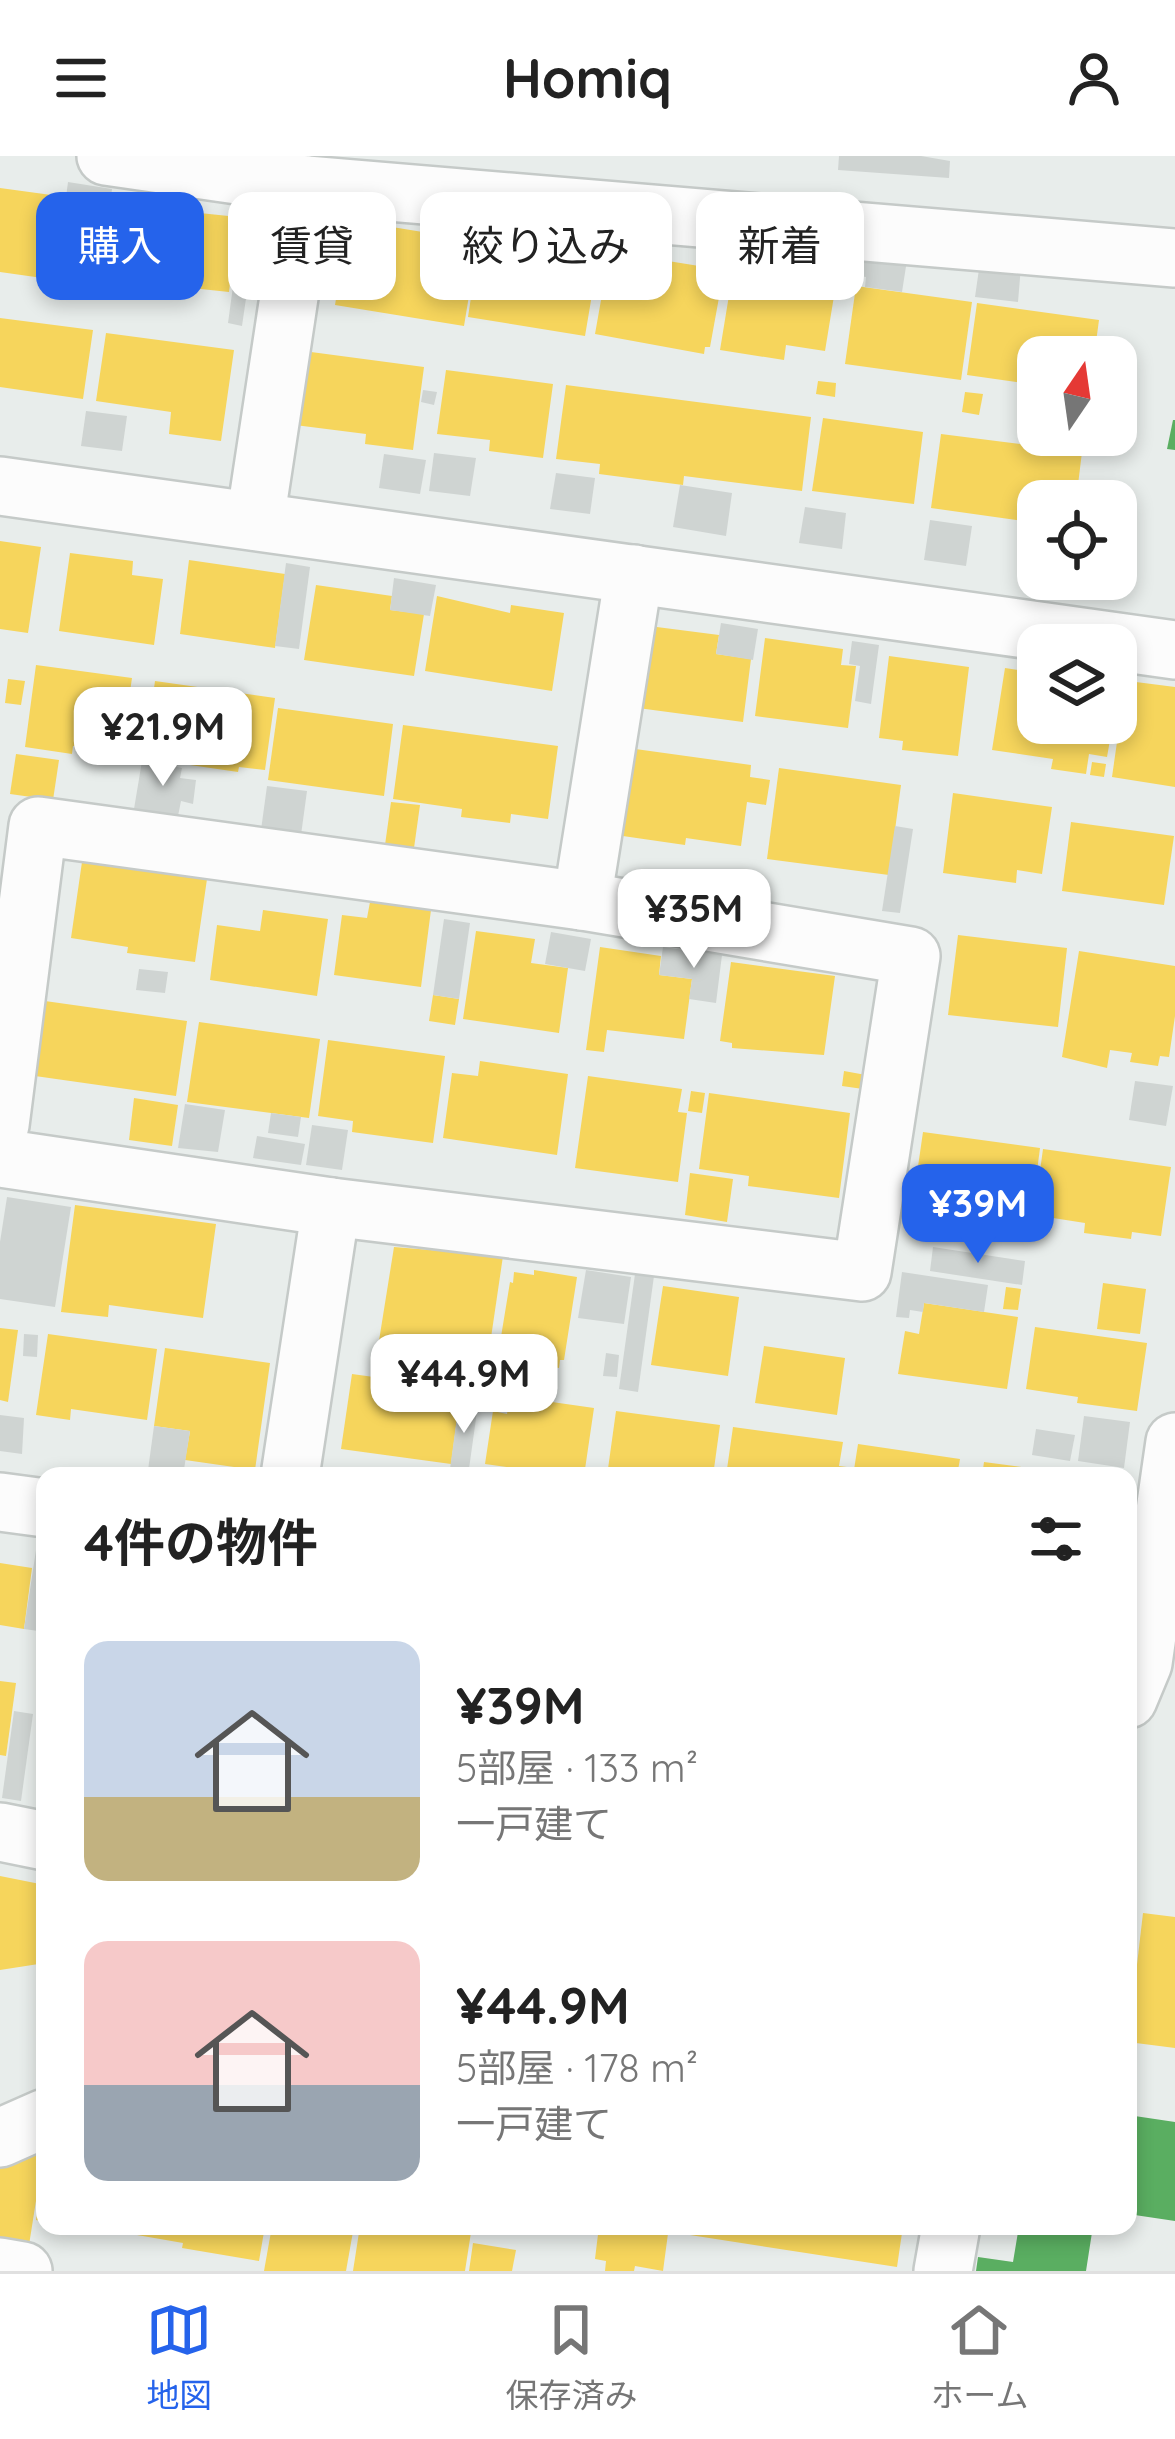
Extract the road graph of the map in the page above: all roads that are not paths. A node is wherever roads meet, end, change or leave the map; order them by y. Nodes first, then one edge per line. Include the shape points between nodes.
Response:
1 (106, 156) edge
2 (306, 185) junction
3 (1175, 258) edge
4 (0, 486) edge
5 (255, 521) junction
6 (634, 574) junction
7 (1175, 650) edge
8 (582, 901) junction
9 (0, 1125) edge
10 (0, 1157) edge
11 (331, 1207) junction
12 (1175, 1442) edge
13 (291, 1467) edge
14 (0, 1502) edge
15 (36, 1507) edge
16 (1144, 1672) edge
17 (0, 1832) edge
18 (36, 1839) edge
19 (36, 2122) edge
20 (0, 2138) edge
21 (949, 2235) edge
22 (0, 2267) edge
23 (23, 2271) edge
24 (943, 2271) edge

1 - 2 street
2 - 3 street
2 - 5 street
4 - 5 street
5 - 6 street
6 - 7 street
6 - 8 street
8 - 9 street via 38,826
8 - 11 street via 911,956 862,1272
10 - 11 street
11 - 13 street
12 - 16 street
14 - 15 street
17 - 18 street
19 - 20 street
21 - 24 street
22 - 23 street

